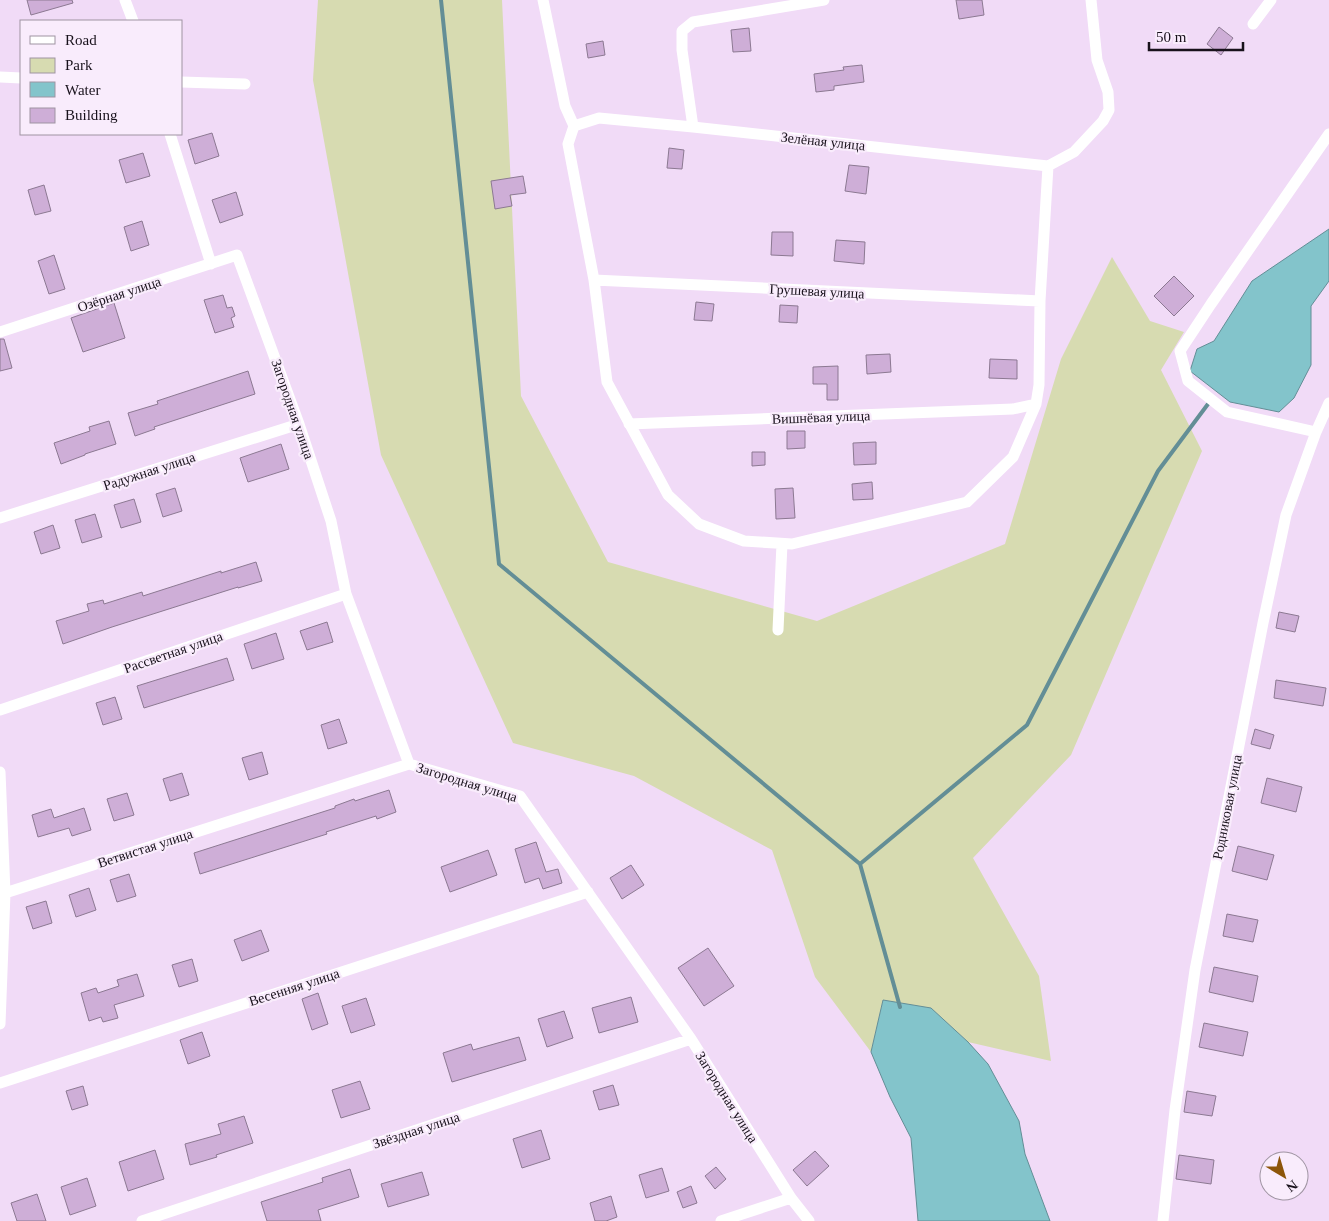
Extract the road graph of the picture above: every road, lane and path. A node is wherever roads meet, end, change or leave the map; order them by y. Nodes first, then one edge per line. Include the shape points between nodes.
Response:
1 (125, 0) edge
2 (542, 0) edge
3 (824, 0) edge
4 (1091, 0) edge
5 (1271, 0) edge
6 (132, 20) edge
7 (1253, 24) dead end
8 (0, 77) edge
9 (20, 78) edge
10 (182, 82) edge
11 (245, 84) dead end
12 (574, 126) junction
13 (693, 127) junction
14 (1329, 134) edge
15 (170, 135) edge
16 (1048, 166) junction
17 (237, 255) joint
18 (211, 264) junction
19 (594, 280) junction
20 (1040, 301) junction
21 (0, 332) edge
22 (1329, 403) edge
23 (1036, 404) junction
24 (299, 424) junction
25 (629, 424) junction
26 (1316, 432) junction
27 (0, 518) edge
28 (782, 544) junction
29 (346, 594) junction
30 (778, 630) dead end
31 (0, 710) edge
32 (409, 764) junction
33 (0, 772) edge
34 (588, 892) junction
35 (5, 893) junction
36 (0, 1024) edge
37 (691, 1039) junction
38 (0, 1083) edge
39 (791, 1198) junction
40 (142, 1221) edge
41 (721, 1221) edge
42 (809, 1221) edge
43 (1163, 1221) edge

1 - 6 street
2 - 12 street via 565,106
3 - 13 street via 693,22 682,31
4 - 16 street via 1097,60 1108,92 1109,110 1074,152
5 - 7 street
8 - 9 street
10 - 11 street
12 - 13 street, Зелёная улица via 599,118
12 - 19 street via 568,144
13 - 16 street, Зелёная улица
14 - 26 street via 1180,352 1188,381 1227,412
15 - 18 street
16 - 20 street
17 - 18 street, Озёрная улица
17 - 24 street, Загородная улица
18 - 21 street, Озёрная улица
19 - 20 street, Грушевая улица
19 - 25 street via 607,382
20 - 23 street
22 - 26 street, Родниковая улица
23 - 25 street, Вишнёвая улица via 1013,409
23 - 28 street via 1013,457 967,502
24 - 27 street, Радужная улица
24 - 29 street, Загородная улица via 331,520
25 - 28 street via 668,495 698,524 744,541
26 - 43 street, Родниковая улица via 1286,515 1195,970 1174,1110
28 - 30 street
29 - 31 street, Рассветная улица
29 - 32 street, Загородная улица
32 - 34 street, Загородная улица via 520,796
32 - 35 street, Ветвистая улица
33 - 35 street
34 - 37 street, Загородная улица
34 - 38 street, Весенняя улица
35 - 36 street
37 - 39 street, Загородная улица
37 - 40 street, Звёздная улица
39 - 41 street
39 - 42 street, Загородная улица

